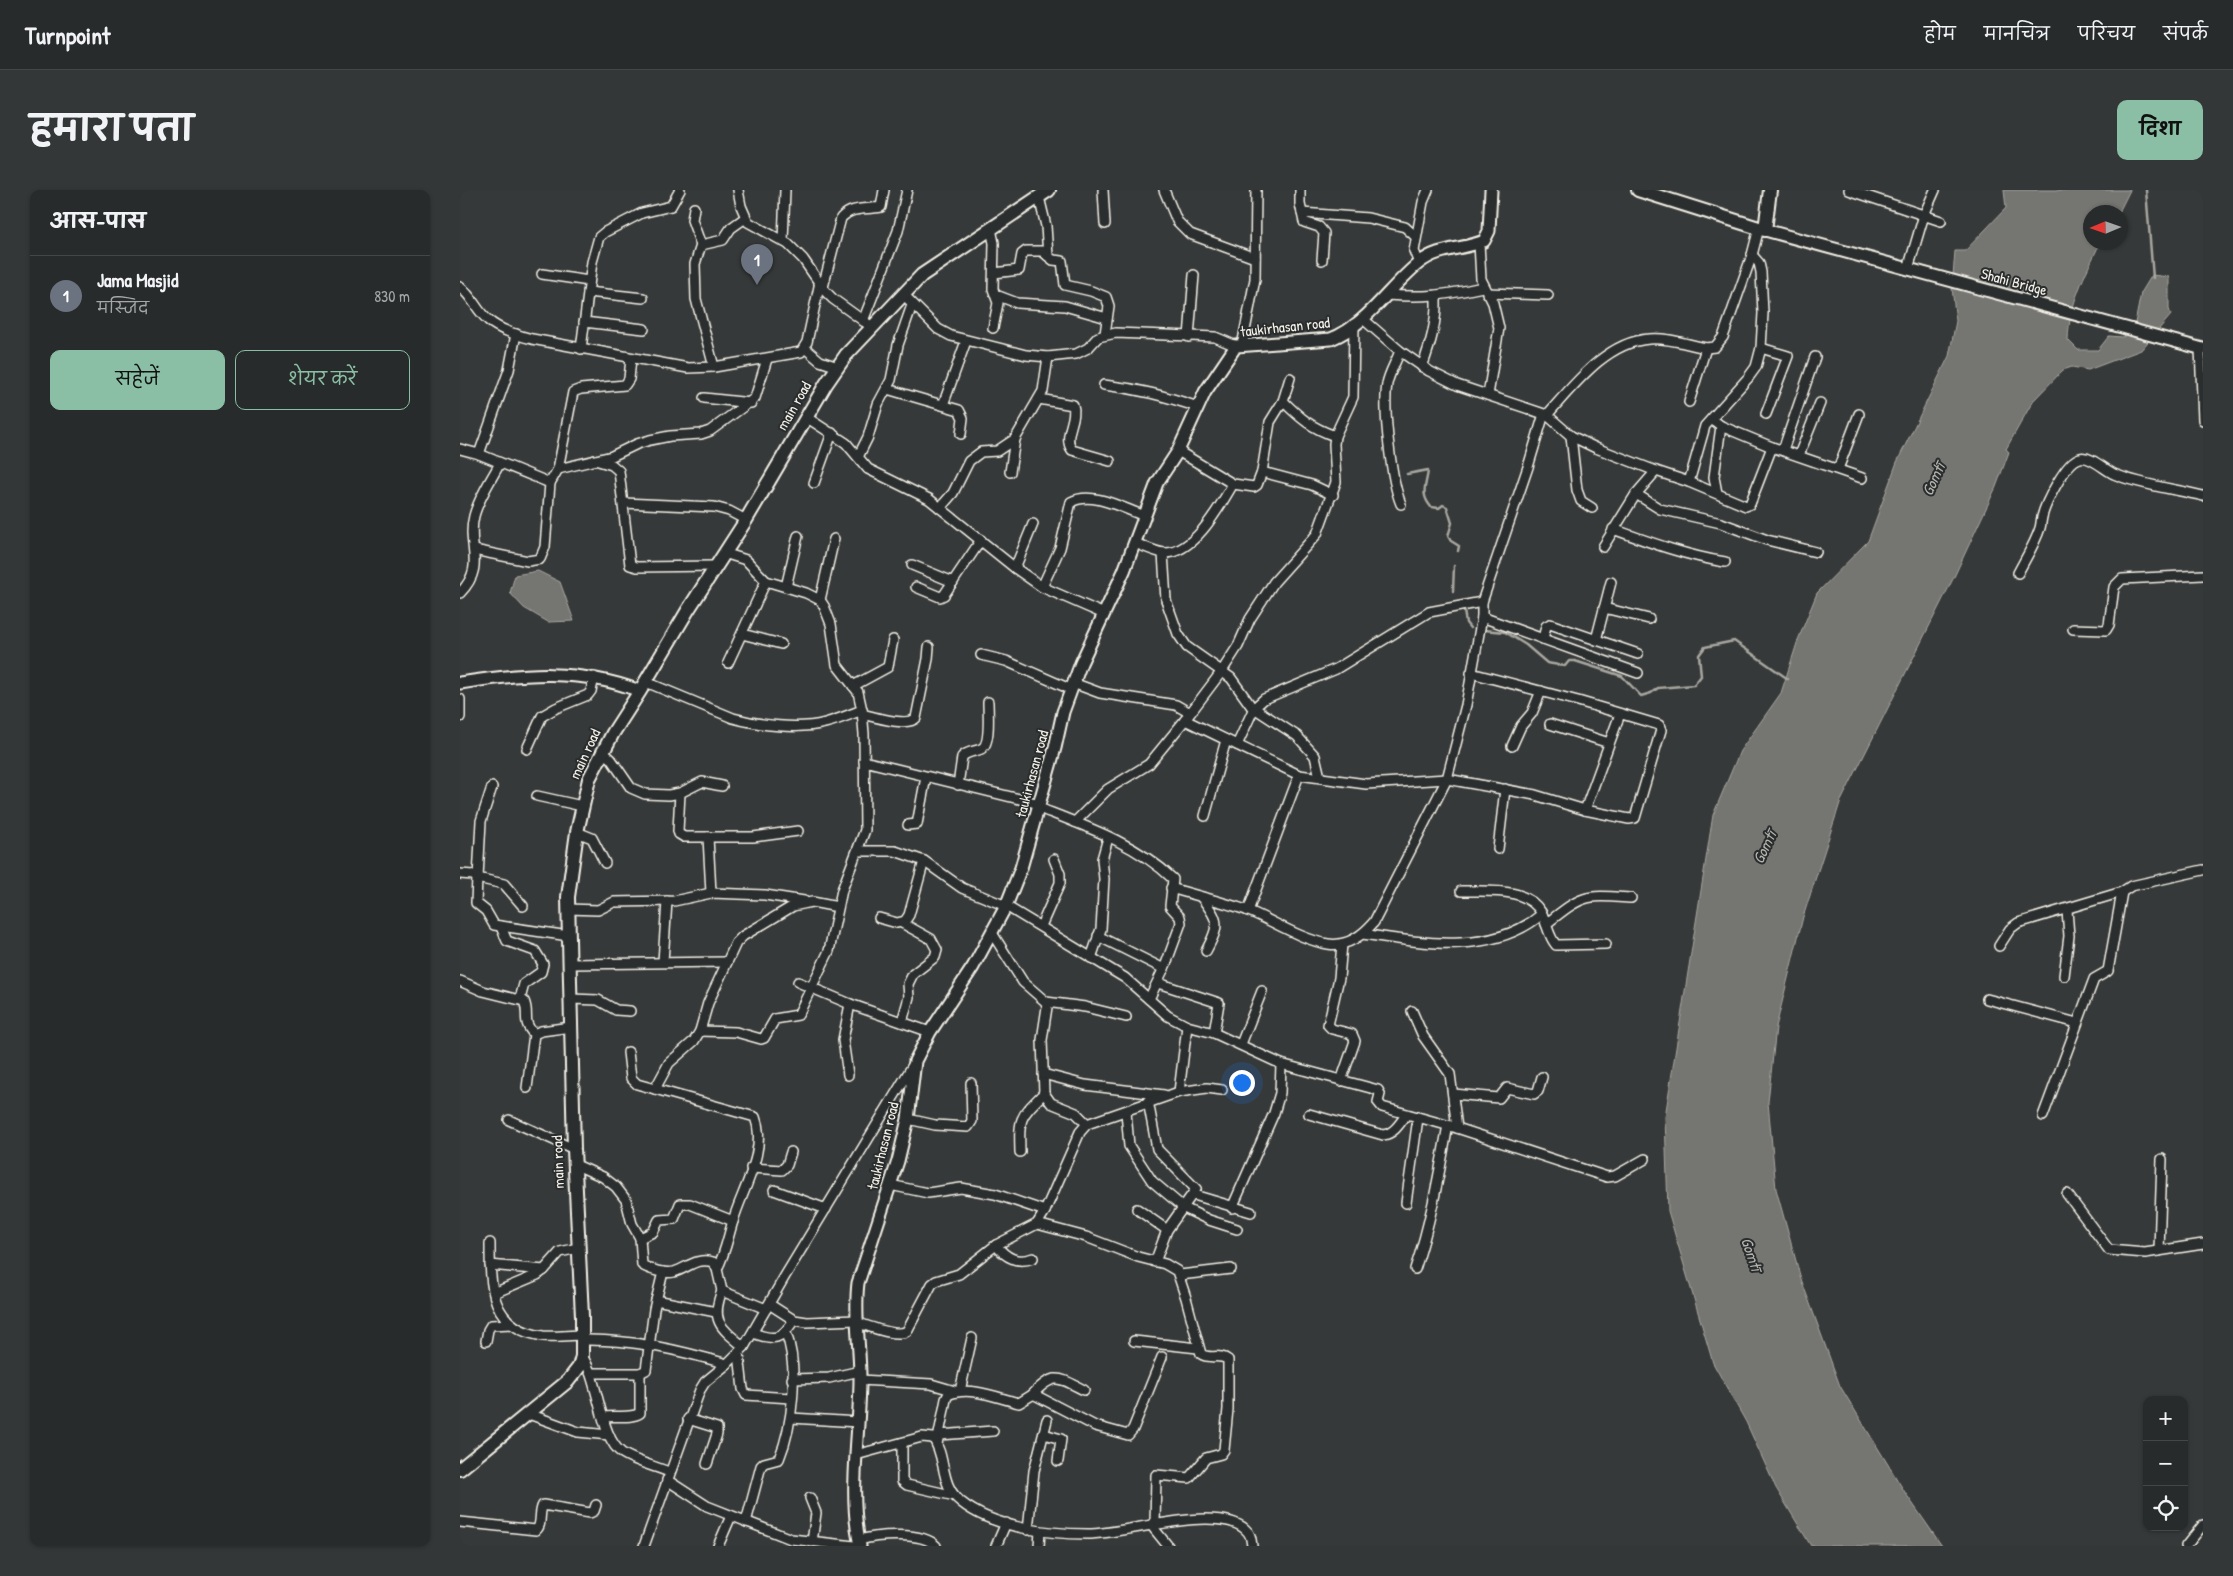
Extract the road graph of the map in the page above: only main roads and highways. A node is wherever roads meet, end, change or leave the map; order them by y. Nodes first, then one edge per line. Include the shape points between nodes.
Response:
1 (1638, 190) edge
2 (1770, 190) edge
3 (1044, 194) edge
4 (460, 1470) edge

1 - 2 main road via 1762,229
3 - 4 main road, main road via 941,262 867,324 806,417 602,751 589,778 570,873 568,910 582,1356 568,1381

